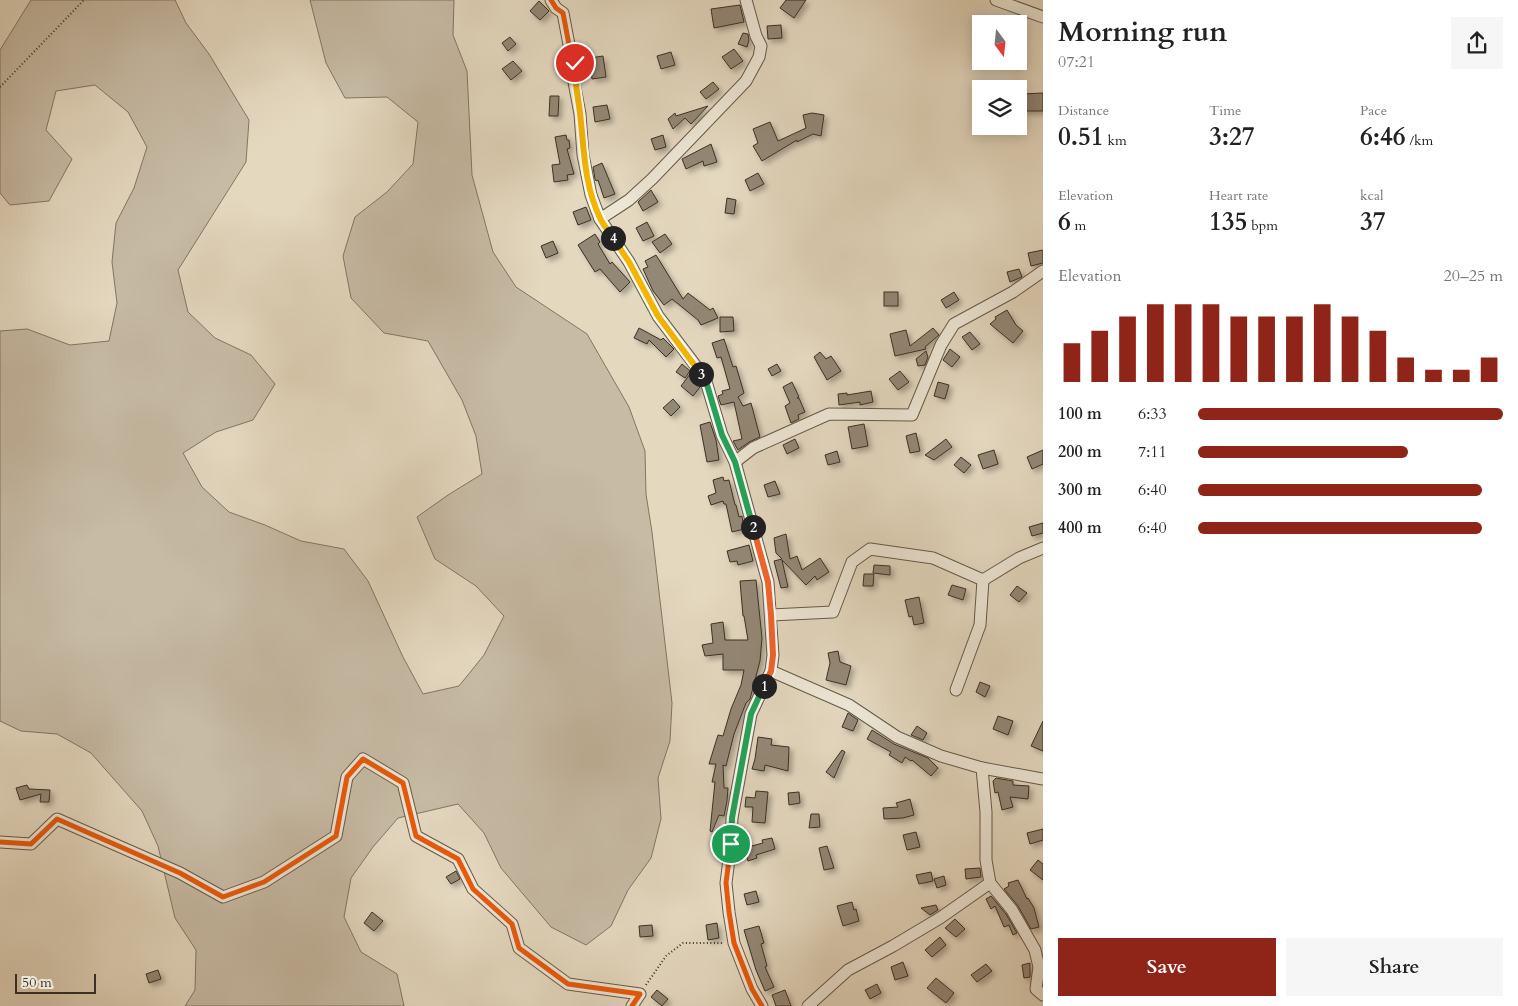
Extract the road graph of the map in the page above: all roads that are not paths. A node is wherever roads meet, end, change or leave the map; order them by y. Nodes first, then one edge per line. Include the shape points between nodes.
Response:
1 (551, 0) edge
2 (746, 0) edge
3 (996, 0) edge
4 (1043, 17) edge
5 (600, 219) junction
6 (1043, 272) edge
7 (735, 462) junction
8 (1043, 548) edge
9 (983, 580) junction
10 (771, 615) junction
11 (771, 671) junction
12 (956, 690) dead end
13 (982, 768) junction
14 (1043, 778) edge
15 (0, 842) edge
16 (990, 883) junction
17 (1043, 995) edge
18 (632, 1006) edge
19 (762, 1006) edge
20 (808, 1006) edge

1 - 5 street via 563,13 575,63 574,82 587,177
2 - 5 street via 761,46 746,81 652,179 629,200
3 - 4 street
5 - 7 street via 629,262 658,316 705,378 722,435
6 - 7 street via 1014,292 954,324 941,345 912,416 829,414 753,448
7 - 10 street via 768,582
8 - 9 street
9 - 10 street via 933,558 870,549 852,562 833,612
9 - 12 street via 980,625
10 - 11 street
11 - 13 street via 849,705 897,737 941,756
11 - 19 street via 751,714 732,818 726,883 734,943
13 - 14 street
13 - 16 street
15 - 18 street via 31,844 57,819 180,873 223,897 264,882 336,836 347,777 363,759 403,783 416,836 458,859 473,889 512,924 519,948 568,984 640,994
16 - 17 street via 1012,910 1035,950 1039,967 1036,990
16 - 20 street via 940,918 848,970

